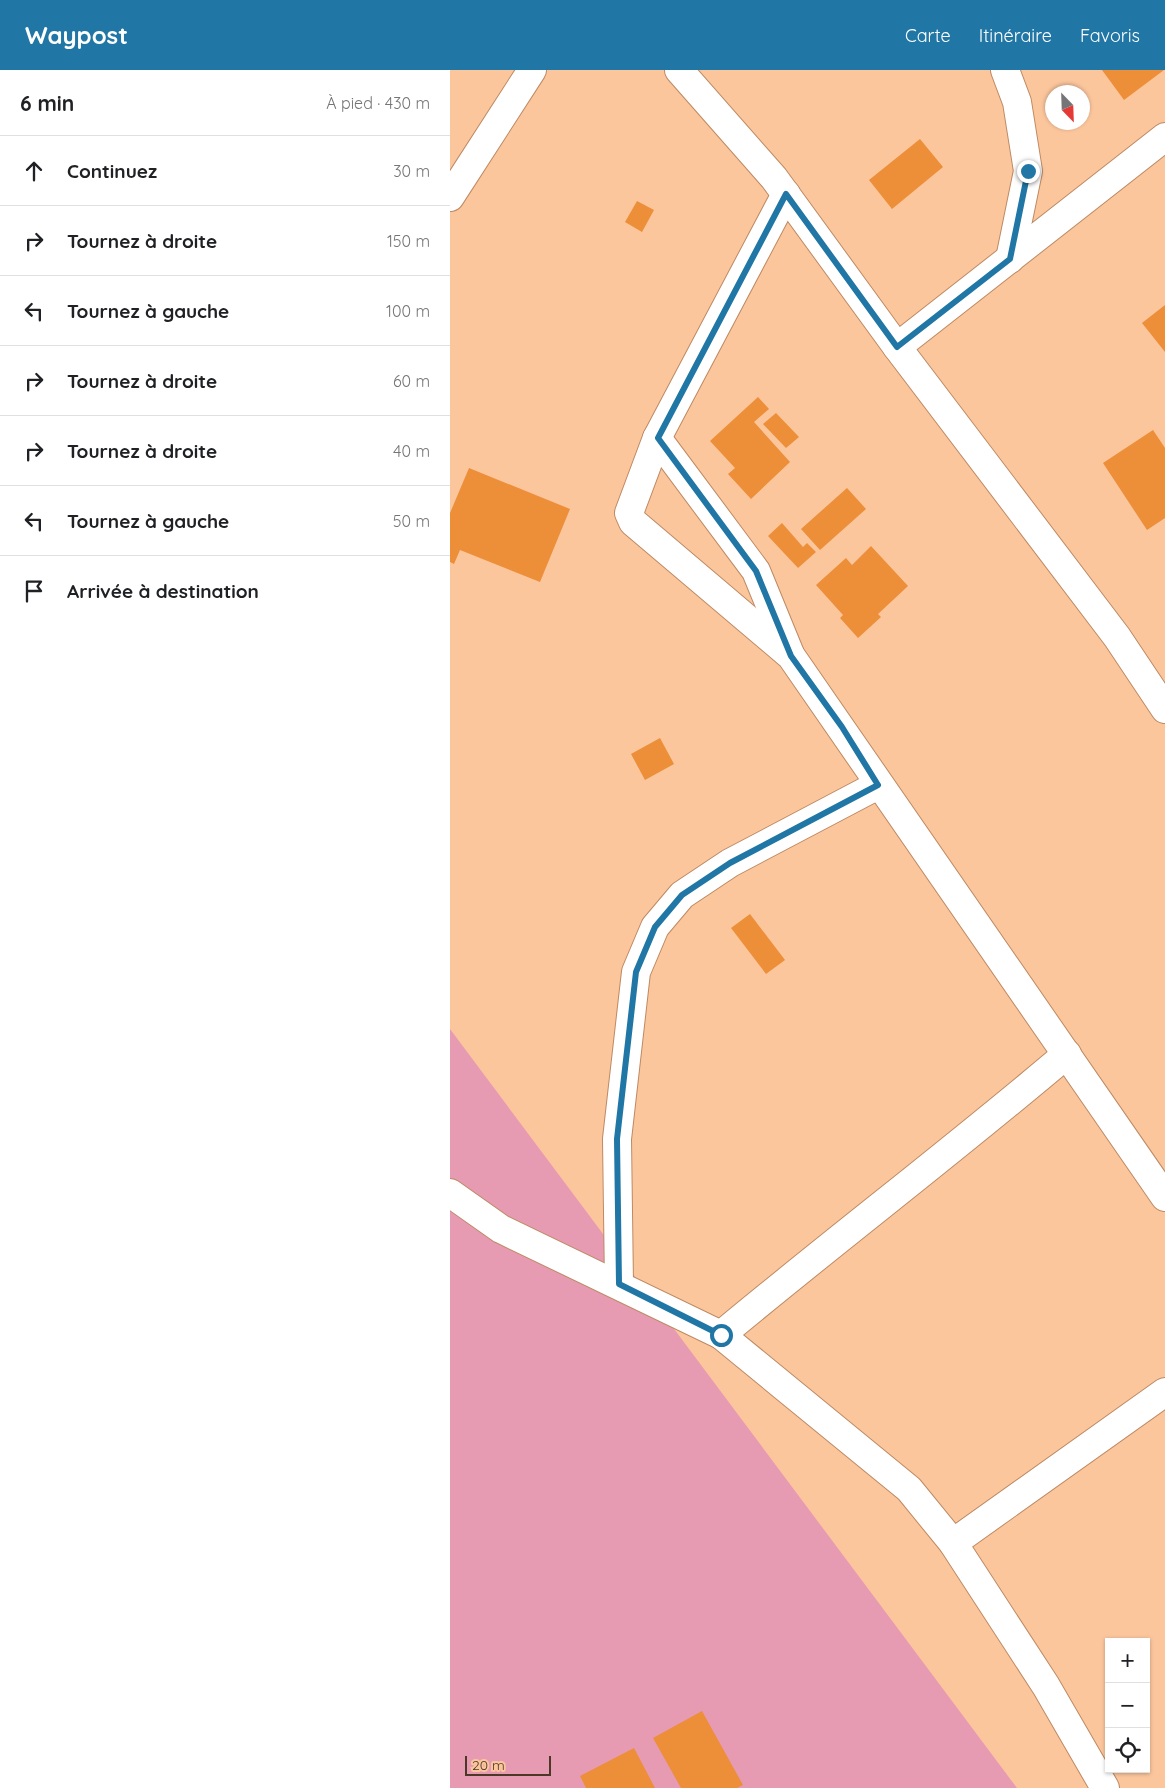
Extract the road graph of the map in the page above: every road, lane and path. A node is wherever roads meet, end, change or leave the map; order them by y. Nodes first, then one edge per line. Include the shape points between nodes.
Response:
1 (532, 70) edge
2 (680, 70) edge
3 (1005, 70) edge
4 (1165, 137) edge
5 (786, 194) junction
6 (450, 197) edge
7 (1010, 259) junction
8 (897, 347) junction
9 (658, 438) junction
10 (791, 656) junction
11 (1165, 709) edge
12 (878, 785) junction
13 (1067, 1054) junction
14 (450, 1193) edge
15 (1165, 1197) edge
16 (619, 1284) junction
17 (721, 1335) junction
18 (1165, 1392) edge
19 (953, 1543) junction
20 (1104, 1788) edge

1 - 6 street
2 - 5 street
3 - 7 street via 1017,102 1028,171
4 - 7 street
5 - 8 street
5 - 9 street
7 - 8 street
8 - 11 street via 1117,637
9 - 10 street via 756,571
9 - 10 street via 629,513 633,522
10 - 12 street via 842,727
12 - 13 street
12 - 16 street via 730,863 682,895 655,927 636,972 617,1139
13 - 15 street
13 - 17 street via 990,1120 836,1239
14 - 16 street via 502,1229
16 - 17 street
17 - 19 street via 909,1490
18 - 19 street
19 - 20 street via 1046,1686

